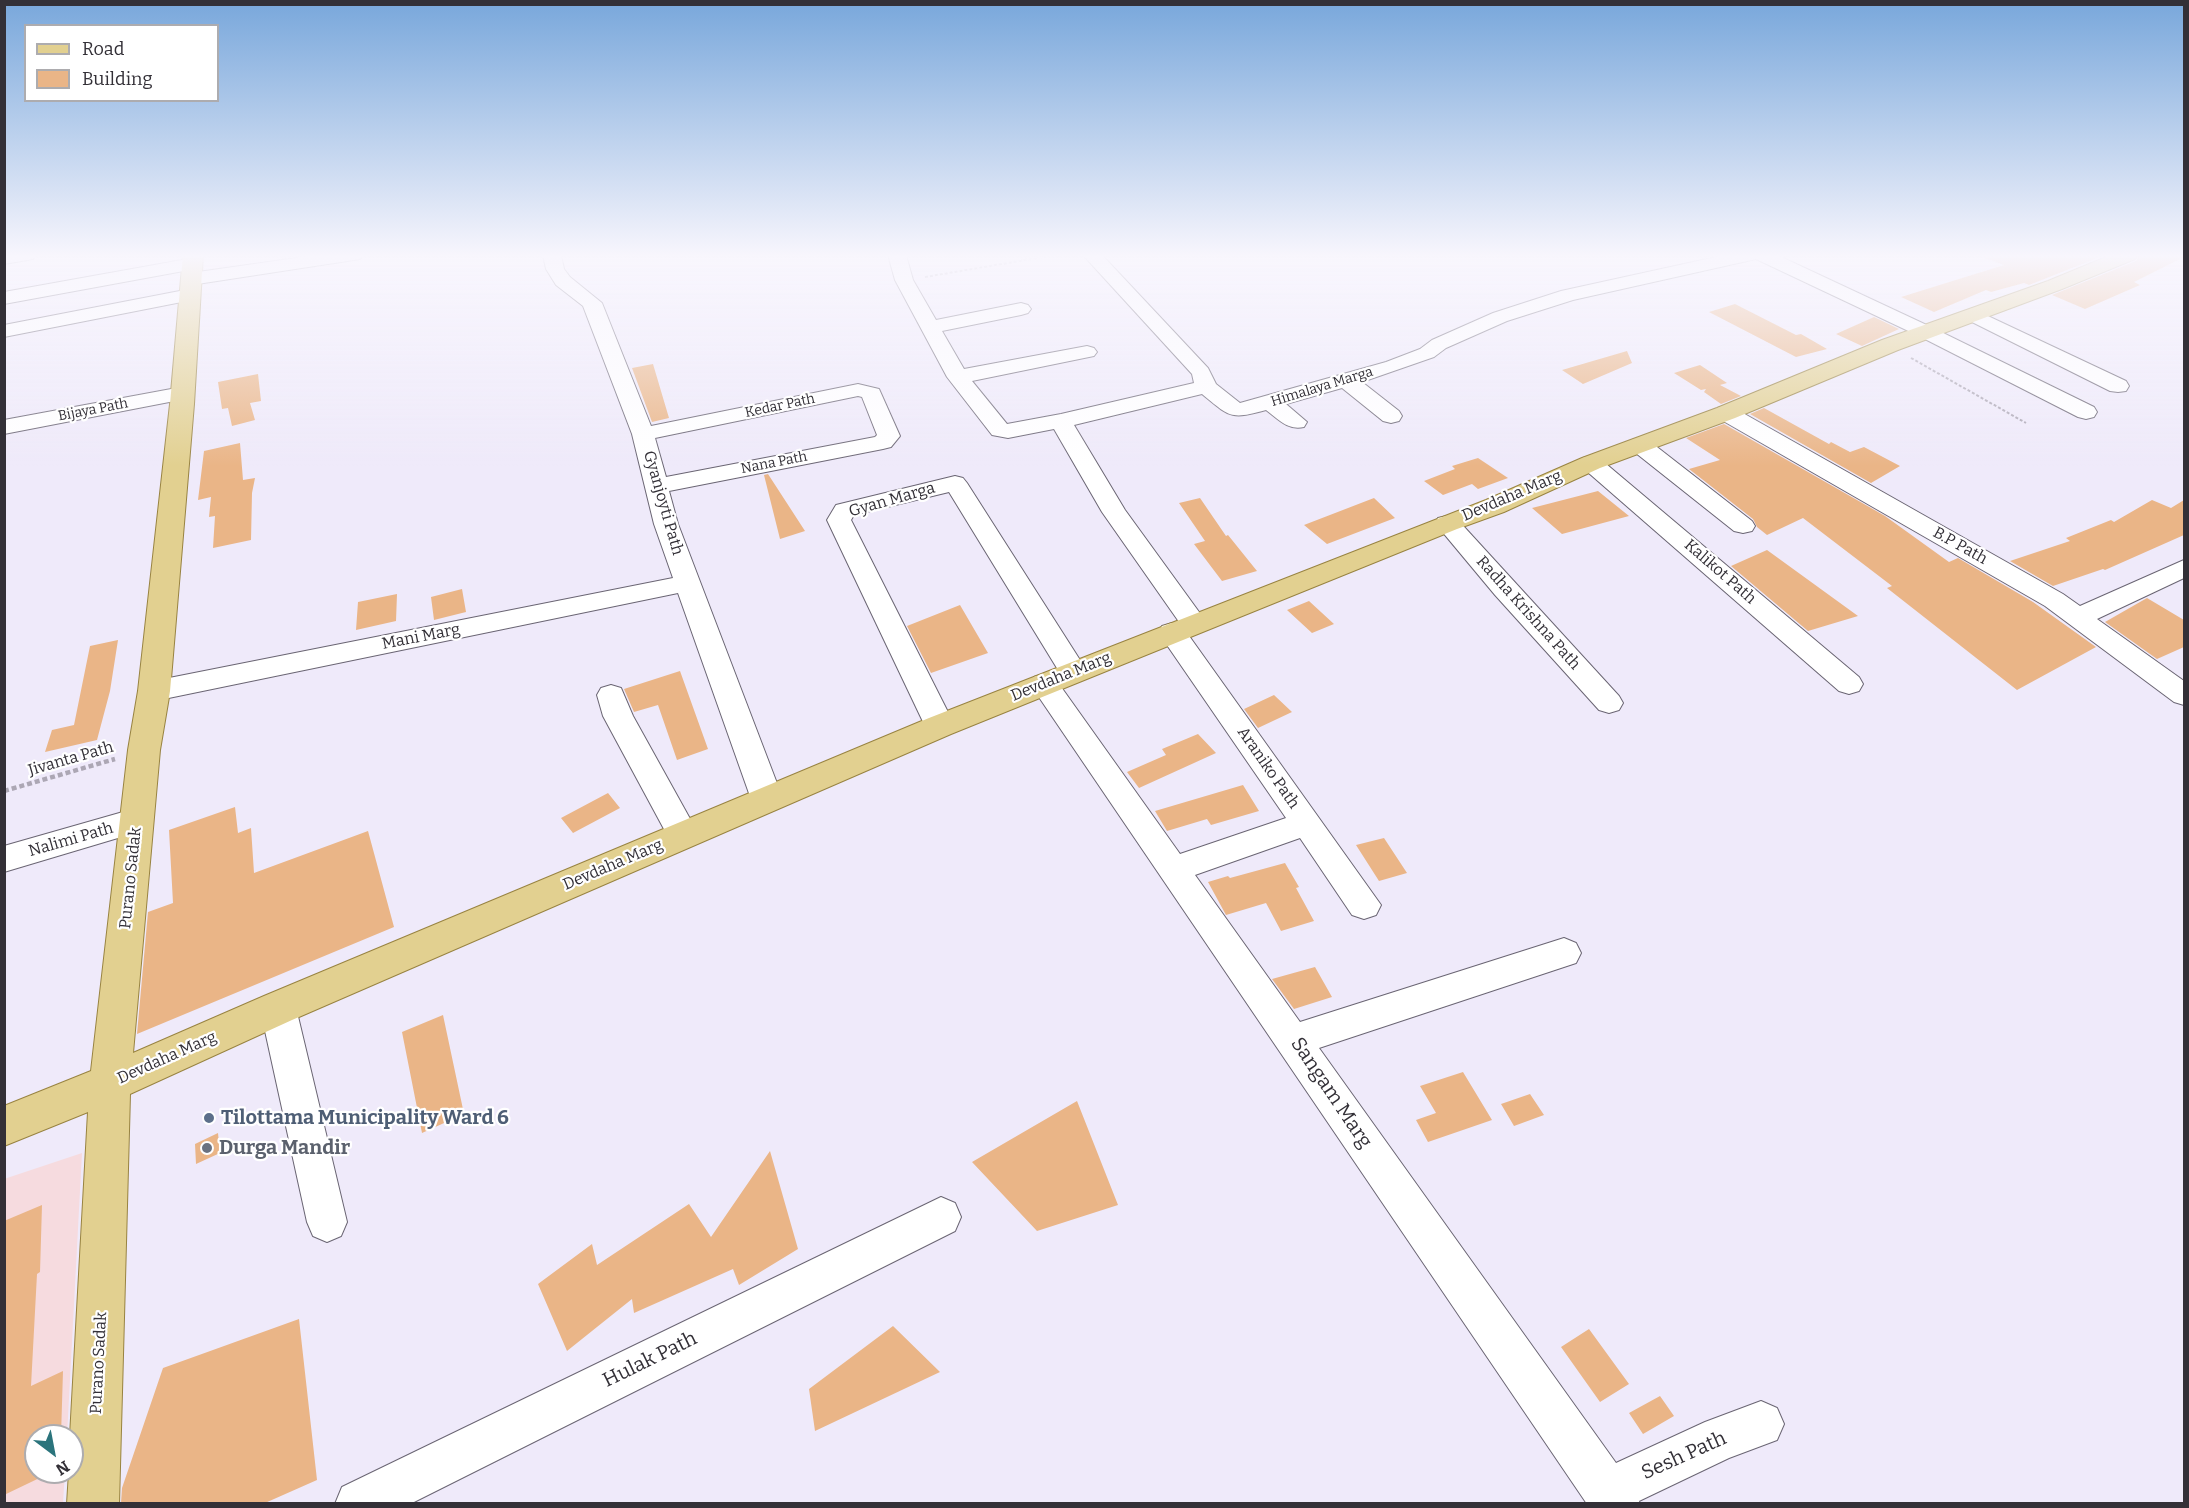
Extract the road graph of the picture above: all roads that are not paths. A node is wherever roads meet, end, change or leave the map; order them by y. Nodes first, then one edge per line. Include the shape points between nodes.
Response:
1 (22, 325) edge
2 (188, 325) edge
3 (600, 325) edge
4 (938, 325) edge
5 (1158, 325) edge
6 (1481, 325) edge
7 (1912, 325) edge
8 (1944, 325) edge
9 (1994, 325) edge
10 (930, 327) joint
11 (4, 331) edge
12 (1926, 332) junction
13 (1087, 352) dead end
14 (958, 377) junction
15 (1346, 380) junction
16 (1204, 386) junction
17 (2118, 386) dead end
18 (182, 393) junction
19 (1270, 402) junction
20 (2086, 412) dead end
21 (1726, 413) junction
22 (1391, 416) dead end
23 (1061, 421) junction
24 (1296, 422) dead end
25 (4, 427) edge
26 (643, 434) junction
27 (889, 436) joint
28 (1640, 445) junction
29 (1591, 462) junction
30 (657, 486) junction
31 (1447, 523) junction
32 (1743, 526) dead end
33 (2184, 568) edge
34 (688, 583) junction
35 (2078, 617) junction
36 (1183, 627) junction
37 (1059, 677) junction
38 (1848, 684) dead end
39 (154, 691) junction
40 (611, 695) dead end
41 (2184, 695) edge
42 (1609, 702) dead end
43 (940, 726) junction
44 (767, 799) junction
45 (137, 820) junction
46 (1307, 823) junction
47 (683, 835) junction
48 (4, 860) edge
49 (1174, 869) junction
50 (1364, 905) dead end
51 (1564, 953) dead end
52 (278, 1008) junction
53 (1295, 1040) junction
54 (110, 1083) junction
55 (4, 1126) edge
56 (941, 1217) dead end
57 (327, 1222) dead end
58 (1761, 1424) dead end
59 (1612, 1497) edge
60 (93, 1503) edge
61 (359, 1503) edge

1 - 11 street
2 - 18 main road, Purano Sadak
3 - 26 street, Gyanjoyti Path
4 - 10 street
5 - 16 street, Himalaya Marga via 1201,372
6 - 15 street, Himalaya Marga via 1427,353
7 - 12 street
8 - 12 main road, Devdaha Marg
9 - 17 street
10 - 14 street
12 - 20 street
12 - 21 main road, Devdaha Marg
13 - 14 street
14 - 23 street via 1000,430
15 - 19 street, Himalaya Marga
15 - 22 street
16 - 19 street, Himalaya Marga via 1235,410
16 - 23 street
18 - 25 street, Bijaya Path
18 - 39 main road, Purano Sadak
19 - 24 street
21 - 28 main road, Devdaha Marg
21 - 35 street, B.P Path
23 - 36 street, Araniko Path
26 - 27 street, Kedar Path via 858,390 872,394
26 - 30 street, Gyanjoyti Path
27 - 30 street, Nana Path via 883,442
28 - 29 main road, Devdaha Marg
28 - 32 street
29 - 31 main road, Devdaha Marg via 1495,506
29 - 38 street, Kalikot Path
30 - 34 street, Gyanjoyti Path
31 - 36 main road, Devdaha Marg
31 - 42 street, Radha Krishna Path
33 - 35 street
34 - 39 street, Mani Marg
34 - 44 street, Gyanjoyti Path
35 - 41 street, B.P Path
36 - 37 main road, Devdaha Marg
36 - 46 street, Araniko Path
37 - 43 main road, Devdaha Marg
37 - 43 street, Gyan Marga via 955,483 845,510 839,520
37 - 49 street, Sangam Marg
39 - 45 main road, Purano Sadak
40 - 47 street via 618,716
43 - 44 main road, Devdaha Marg
44 - 47 main road, Devdaha Marg
45 - 48 street, Nalimi Path
45 - 54 main road, Purano Sadak
46 - 49 street
46 - 50 street, Araniko Path
47 - 52 main road, Devdaha Marg
49 - 53 street, Sangam Marg
51 - 53 street
52 - 54 main road, Devdaha Marg
52 - 57 street
53 - 59 street, Sangam Marg
54 - 55 main road, Devdaha Marg
54 - 60 main road, Purano Sadak
56 - 61 street, Hulak Path
58 - 59 street, Sesh Path via 1721,1438

